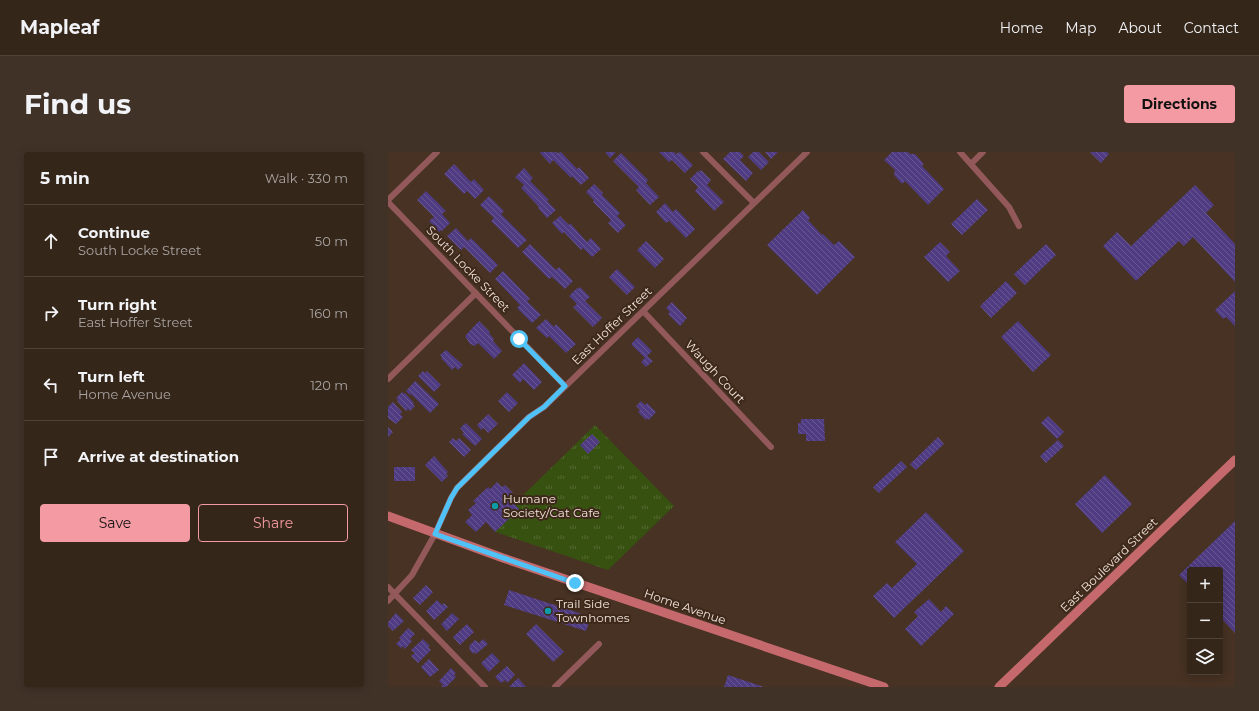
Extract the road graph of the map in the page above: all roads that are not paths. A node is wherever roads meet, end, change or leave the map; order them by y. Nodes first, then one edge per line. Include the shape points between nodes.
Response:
1 (436, 152) edge
2 (703, 152) edge
3 (807, 152) edge
4 (960, 152) edge
5 (983, 152) edge
6 (971, 164) junction
7 (388, 201) edge
8 (754, 203) junction
9 (1018, 226) dead end
10 (476, 293) junction
11 (643, 311) junction
12 (388, 379) edge
13 (565, 386) junction
14 (771, 447) dead end
15 (1235, 460) edge
16 (388, 516) edge
17 (435, 534) junction
18 (388, 587) edge
19 (395, 594) junction
20 (388, 601) edge
21 (599, 644) dead end
22 (485, 687) edge
23 (555, 687) edge
24 (884, 687) edge
25 (999, 687) edge

1 - 7 street
2 - 8 street
3 - 8 street, East Hoffer Street
4 - 6 street
5 - 6 street
6 - 9 street via 1009,207
7 - 10 street, South Locke Street
8 - 11 street, East Hoffer Street
10 - 12 street
10 - 13 street, South Locke Street
11 - 13 street, East Hoffer Street
11 - 14 street, Waugh Court
13 - 17 street, East Hoffer Street via 544,407 529,417 457,488
15 - 25 main road, East Boulevard Street
16 - 17 main road, Home Avenue
17 - 19 street, East Hoffer Street via 412,576
17 - 24 main road, Home Avenue
18 - 19 street
19 - 20 street, East Hoffer Street
19 - 22 street
21 - 23 street

